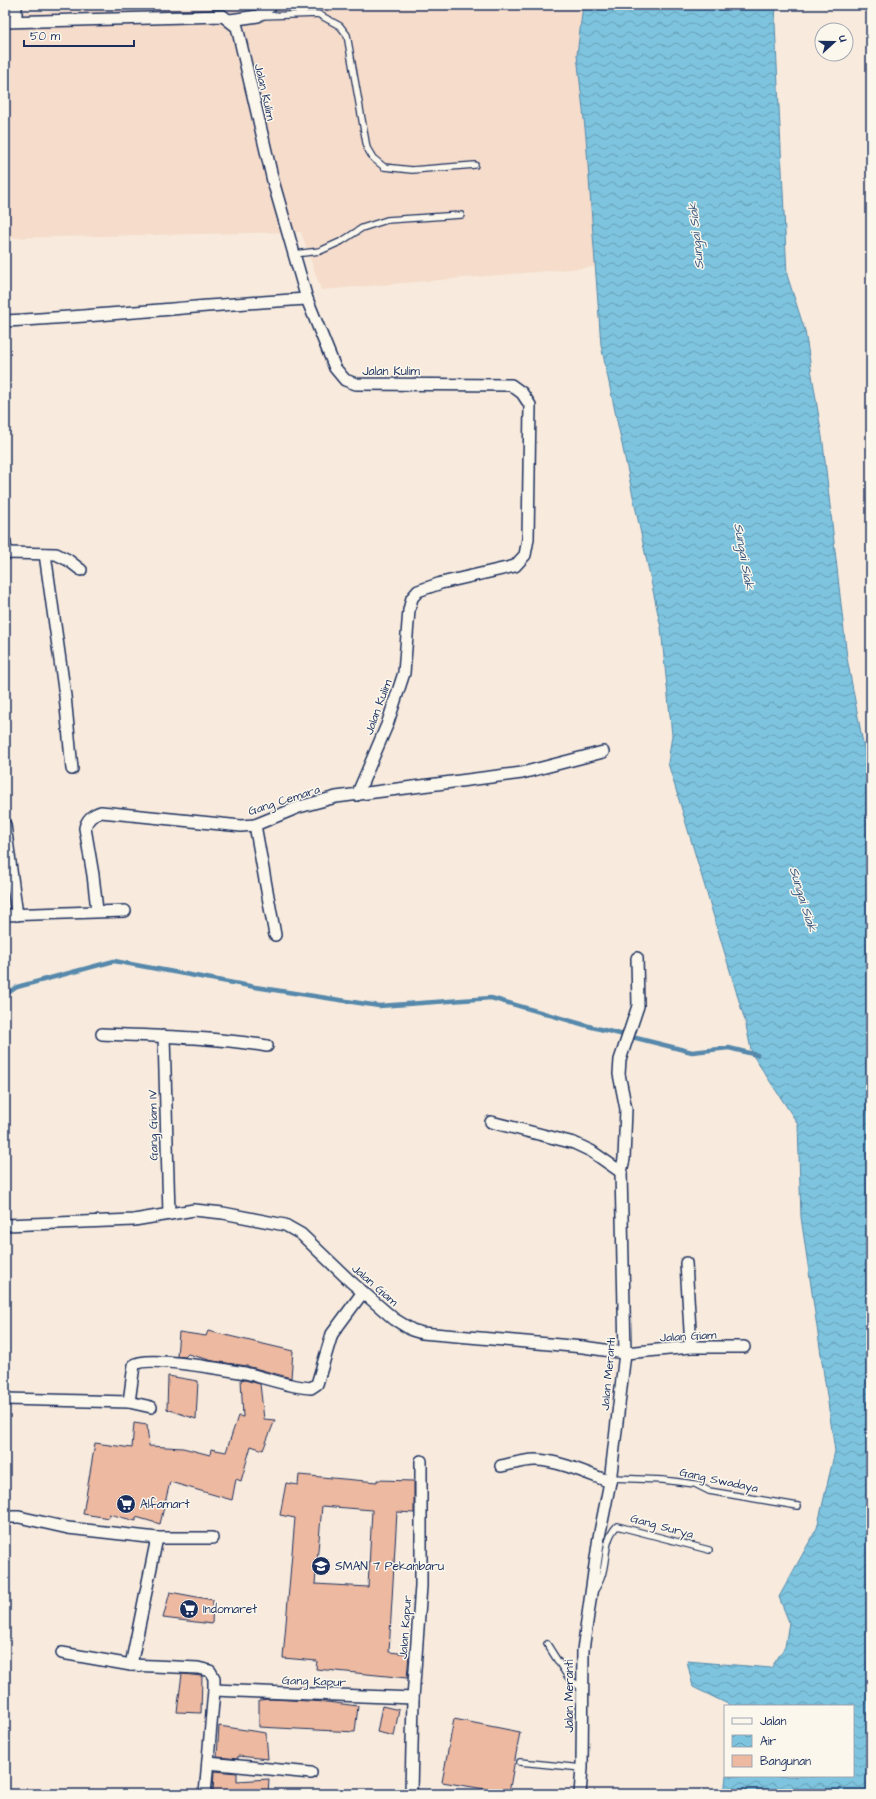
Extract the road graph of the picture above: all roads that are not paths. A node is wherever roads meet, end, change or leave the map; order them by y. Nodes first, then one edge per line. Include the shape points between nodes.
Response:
1 (16, 5) edge
2 (272, 5) edge
3 (258, 16) junction
4 (230, 20) junction
5 (11, 22) edge
6 (475, 165) dead end
7 (461, 215) dead end
8 (294, 254) junction
9 (307, 299) junction
10 (5, 322) edge
11 (5, 549) edge
12 (45, 554) junction
13 (81, 570) dead end
14 (603, 752) dead end
15 (72, 769) dead end
16 (357, 795) junction
17 (5, 825) edge
18 (255, 825) junction
19 (97, 910) junction
20 (125, 911) dead end
21 (5, 915) edge
22 (17, 915) junction
23 (275, 935) dead end
24 (637, 958) dead end
25 (102, 1034) dead end
26 (164, 1036) junction
27 (267, 1046) dead end
28 (491, 1122) dead end
29 (621, 1172) junction
30 (168, 1214) junction
31 (5, 1225) edge
32 (686, 1264) dead end
33 (363, 1292) junction
34 (691, 1347) junction
35 (744, 1347) dead end
36 (625, 1353) junction
37 (5, 1399) edge
38 (129, 1402) junction
39 (151, 1407) dead end
40 (421, 1461) dead end
41 (501, 1466) dead end
42 (611, 1480) junction
43 (798, 1506) dead end
44 (5, 1517) edge
45 (157, 1538) junction
46 (212, 1538) dead end
47 (709, 1550) dead end
48 (589, 1598) junction
49 (546, 1644) dead end
50 (62, 1652) dead end
51 (131, 1665) junction
52 (582, 1689) junction
53 (214, 1690) junction
54 (413, 1698) junction
55 (520, 1762) dead end
56 (208, 1763) junction
57 (582, 1768) junction
58 (311, 1773) dead end
59 (205, 1794) edge
60 (411, 1794) edge
61 (580, 1794) edge

1 - 5 street
2 - 3 street
3 - 4 street
3 - 6 lane via 318,14 340,26 347,35 368,148 384,167 412,170
4 - 5 street via 223,16
4 - 8 street, Jalan Kulim via 237,27 259,125
7 - 8 lane via 387,220 362,228 320,252
8 - 9 street, Jalan Kulim
9 - 10 street
9 - 16 street, Jalan Kulim via 335,368 345,380 356,384 511,385 522,393 530,406 528,539 525,555 515,566 441,583 418,591 412,598 408,610 404,673 387,725
11 - 12 street
12 - 13 street via 62,556
12 - 15 street via 65,696
14 - 16 street, Gang Cemara via 522,773
16 - 18 street, Gang Cemara via 299,807
17 - 22 street
18 - 19 street, Gang Cemara via 226,825 101,812 95,814 86,823 85,828
18 - 23 street
19 - 20 street
19 - 22 street
21 - 22 street
24 - 29 street, Jalan Meranti via 638,1006 620,1060 626,1109
25 - 26 street
26 - 27 street via 238,1041
26 - 30 street, Gang Giam IV
28 - 29 street via 574,1143 591,1151
29 - 36 street, Jalan Meranti
30 - 31 street, Jalan Giam via 134,1220
30 - 33 street, Jalan Giam via 207,1210 285,1225 300,1234
32 - 34 street
33 - 36 street, Jalan Giam via 403,1326 422,1334 583,1347
33 - 38 street via 332,1334 317,1384 311,1388 246,1373 143,1361 134,1365
34 - 35 street, Jalan Giam
34 - 36 street, Jalan Giam
36 - 42 street, Jalan Meranti
37 - 38 street
38 - 39 street
40 - 54 street, Jalan Kapur via 421,1586
41 - 42 street via 542,1461
42 - 43 lane, Gang Swadaya via 663,1480 695,1484 709,1491
42 - 48 street, Jalan Meranti
44 - 45 street via 19,1517 68,1528
45 - 46 street
45 - 51 street
47 - 48 lane, Gang Surya via 617,1526 610,1534 600,1583
48 - 52 street, Jalan Meranti
49 - 52 lane via 568,1677
50 - 51 street
51 - 53 street via 198,1668 210,1671 214,1678
52 - 57 street, Jalan Meranti
53 - 54 street, Gang Kapur
53 - 56 street
54 - 60 street, Jalan Kapur
55 - 57 lane
56 - 58 street
56 - 59 street
57 - 61 street, Jalan Meranti

